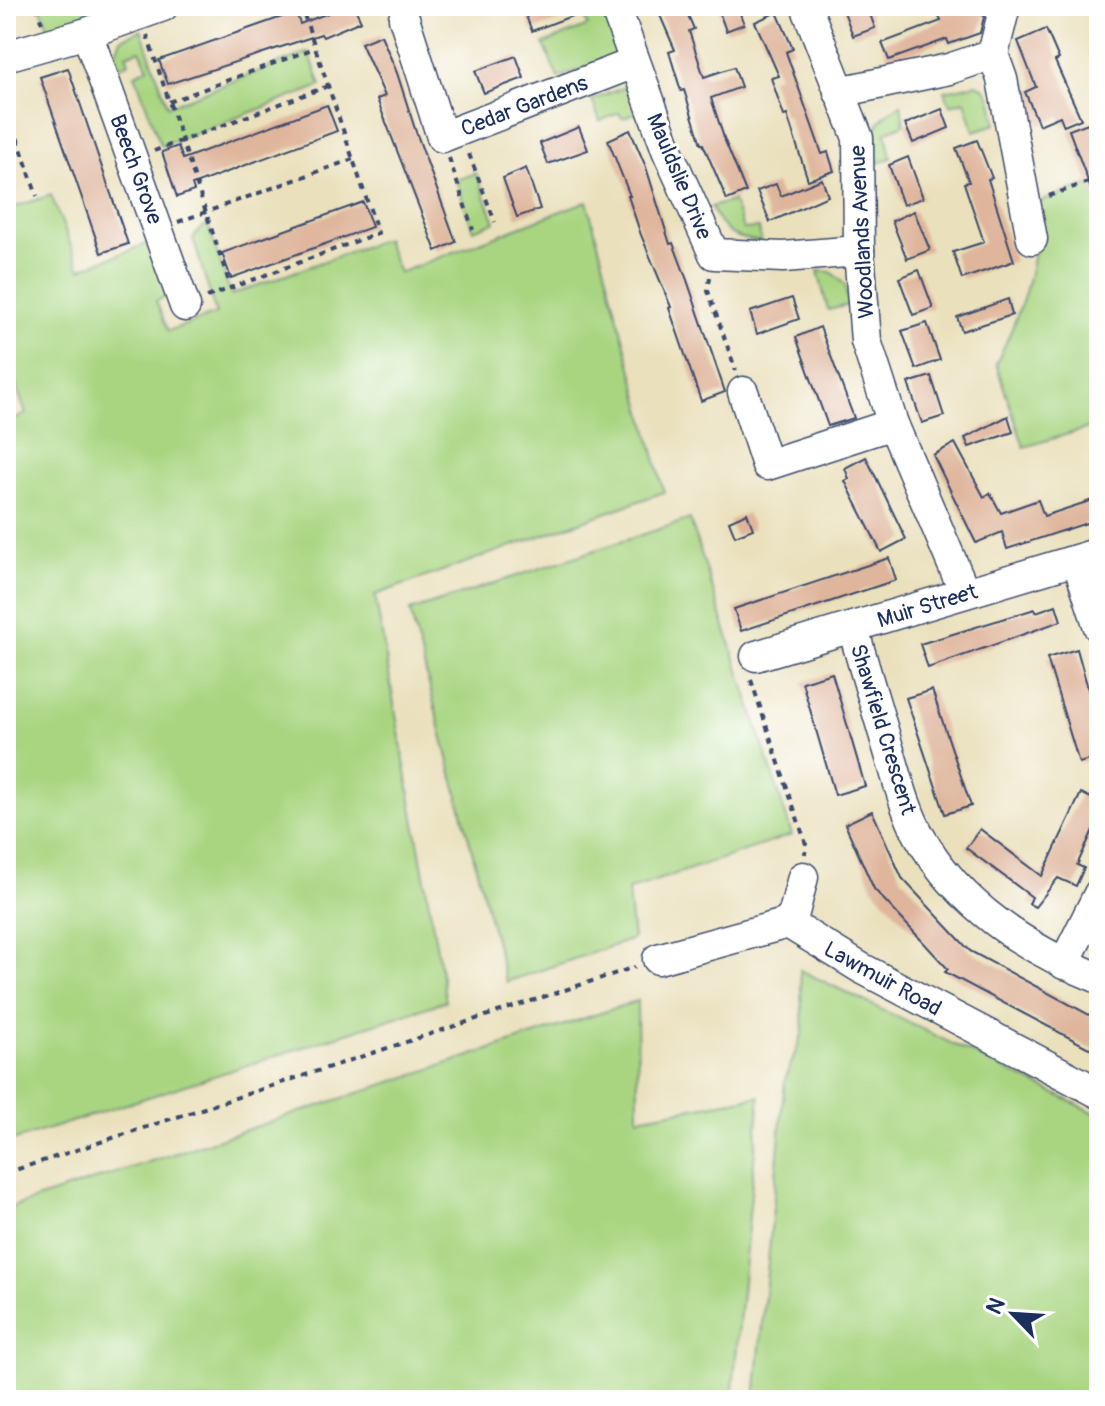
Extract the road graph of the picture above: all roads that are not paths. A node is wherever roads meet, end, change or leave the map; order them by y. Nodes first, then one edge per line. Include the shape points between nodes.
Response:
1 (615, 6) edge
2 (806, 6) edge
3 (1005, 6) edge
4 (152, 10) edge
5 (404, 18) dead end
6 (87, 33) junction
7 (993, 54) junction
8 (6, 56) edge
9 (634, 63) junction
10 (839, 92) junction
11 (1032, 239) dead end
12 (859, 251) junction
13 (185, 306) dead end
14 (743, 392) road end
15 (893, 424) junction
16 (1088, 556) edge
17 (965, 593) junction
18 (853, 627) junction
19 (1099, 627) edge
20 (756, 656) road end
21 (803, 877) road end
22 (1099, 894) edge
23 (788, 923) junction
24 (658, 959) road end
25 (1064, 964) junction
26 (1099, 978) edge
27 (1099, 1093) edge

1 - 9 street, Mauldslie Drive
2 - 10 street, Woodlands Avenue
3 - 7 street
4 - 6 street
5 - 9 street, Cedar Gardens via 451,133
6 - 8 street
6 - 13 street, Beech Grove
7 - 10 street via 949,69
7 - 11 street
9 - 12 street, Mauldslie Drive via 714,254 783,257
10 - 12 street, Woodlands Avenue via 858,138
12 - 15 street, Woodlands Avenue via 866,341
14 - 15 street via 767,465
15 - 17 street, Woodlands Avenue
16 - 17 street, Muir Street
16 - 19 street
17 - 18 street, Muir Street
18 - 20 street, Muir Street
18 - 25 street, Shawfield Crescent via 906,809 919,836 971,901
21 - 23 street
22 - 25 street
23 - 24 street
23 - 27 street, Lawmuir Road via 861,968
25 - 26 street, Shawfield Crescent

